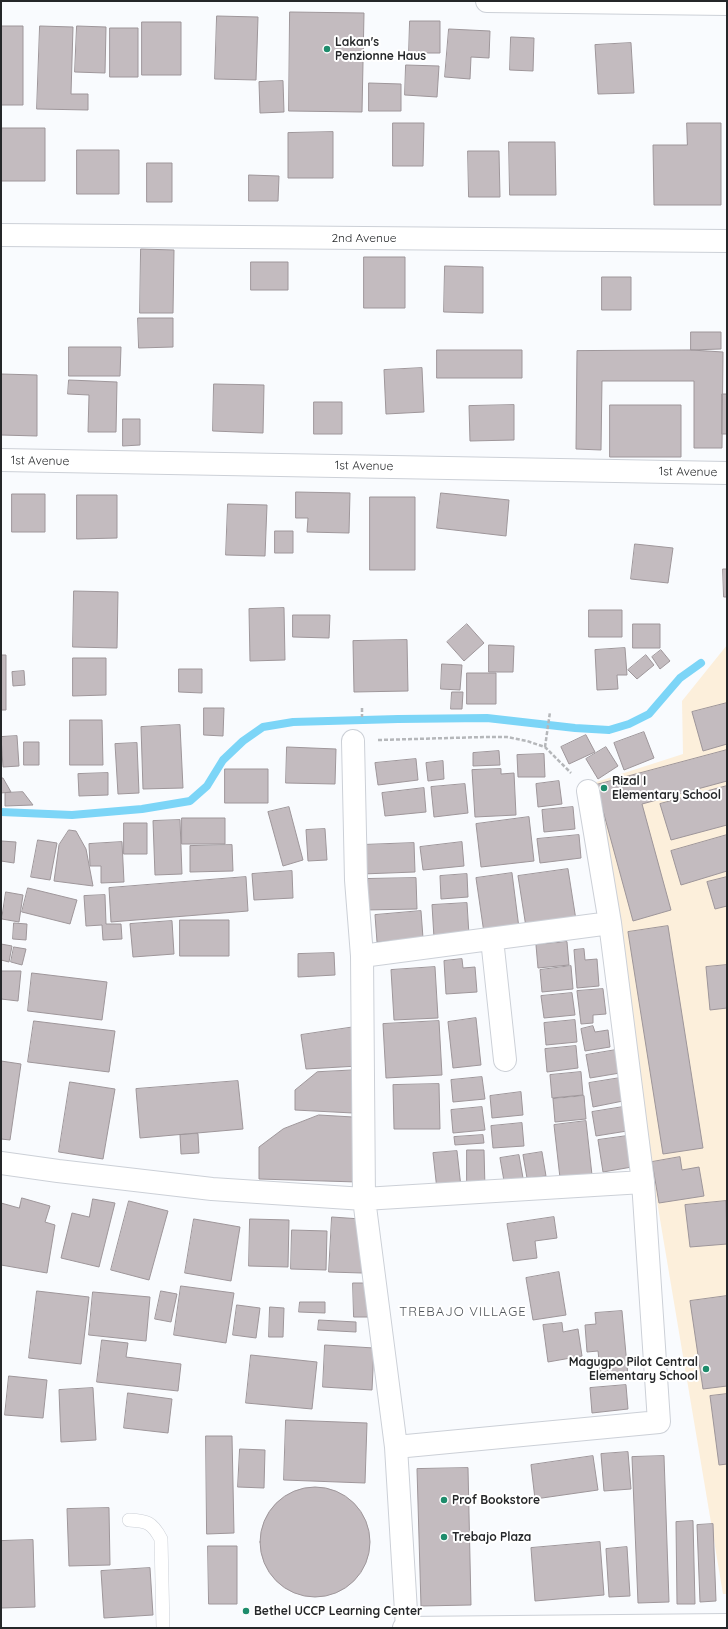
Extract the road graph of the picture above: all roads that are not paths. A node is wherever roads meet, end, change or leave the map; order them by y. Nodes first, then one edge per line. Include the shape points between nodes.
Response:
1 (487, 1) edge
2 (727, 4) edge
3 (1, 235) edge
4 (727, 241) edge
5 (1, 460) edge
6 (727, 473) edge
7 (353, 741) road end
8 (588, 791) road end
9 (610, 923) junction
10 (492, 939) junction
11 (362, 956) junction
12 (505, 1060) dead end
13 (1, 1163) edge
14 (643, 1182) junction
15 (364, 1198) junction
16 (396, 1447) junction
17 (129, 1520) dead end
18 (727, 1625) edge
19 (163, 1628) edge
20 (406, 1628) edge

1 - 2 street
3 - 4 street, 2nd Avenue
5 - 6 street, 1st Avenue
7 - 11 street via 356,880
8 - 9 street
9 - 10 street
9 - 14 street
10 - 11 street
10 - 12 street
11 - 15 street
13 - 15 street via 212,1189
14 - 15 street
14 - 16 street via 659,1422
15 - 16 street
16 - 20 street
17 - 19 lane via 145,1520 156,1528 161,1539
18 - 20 street

